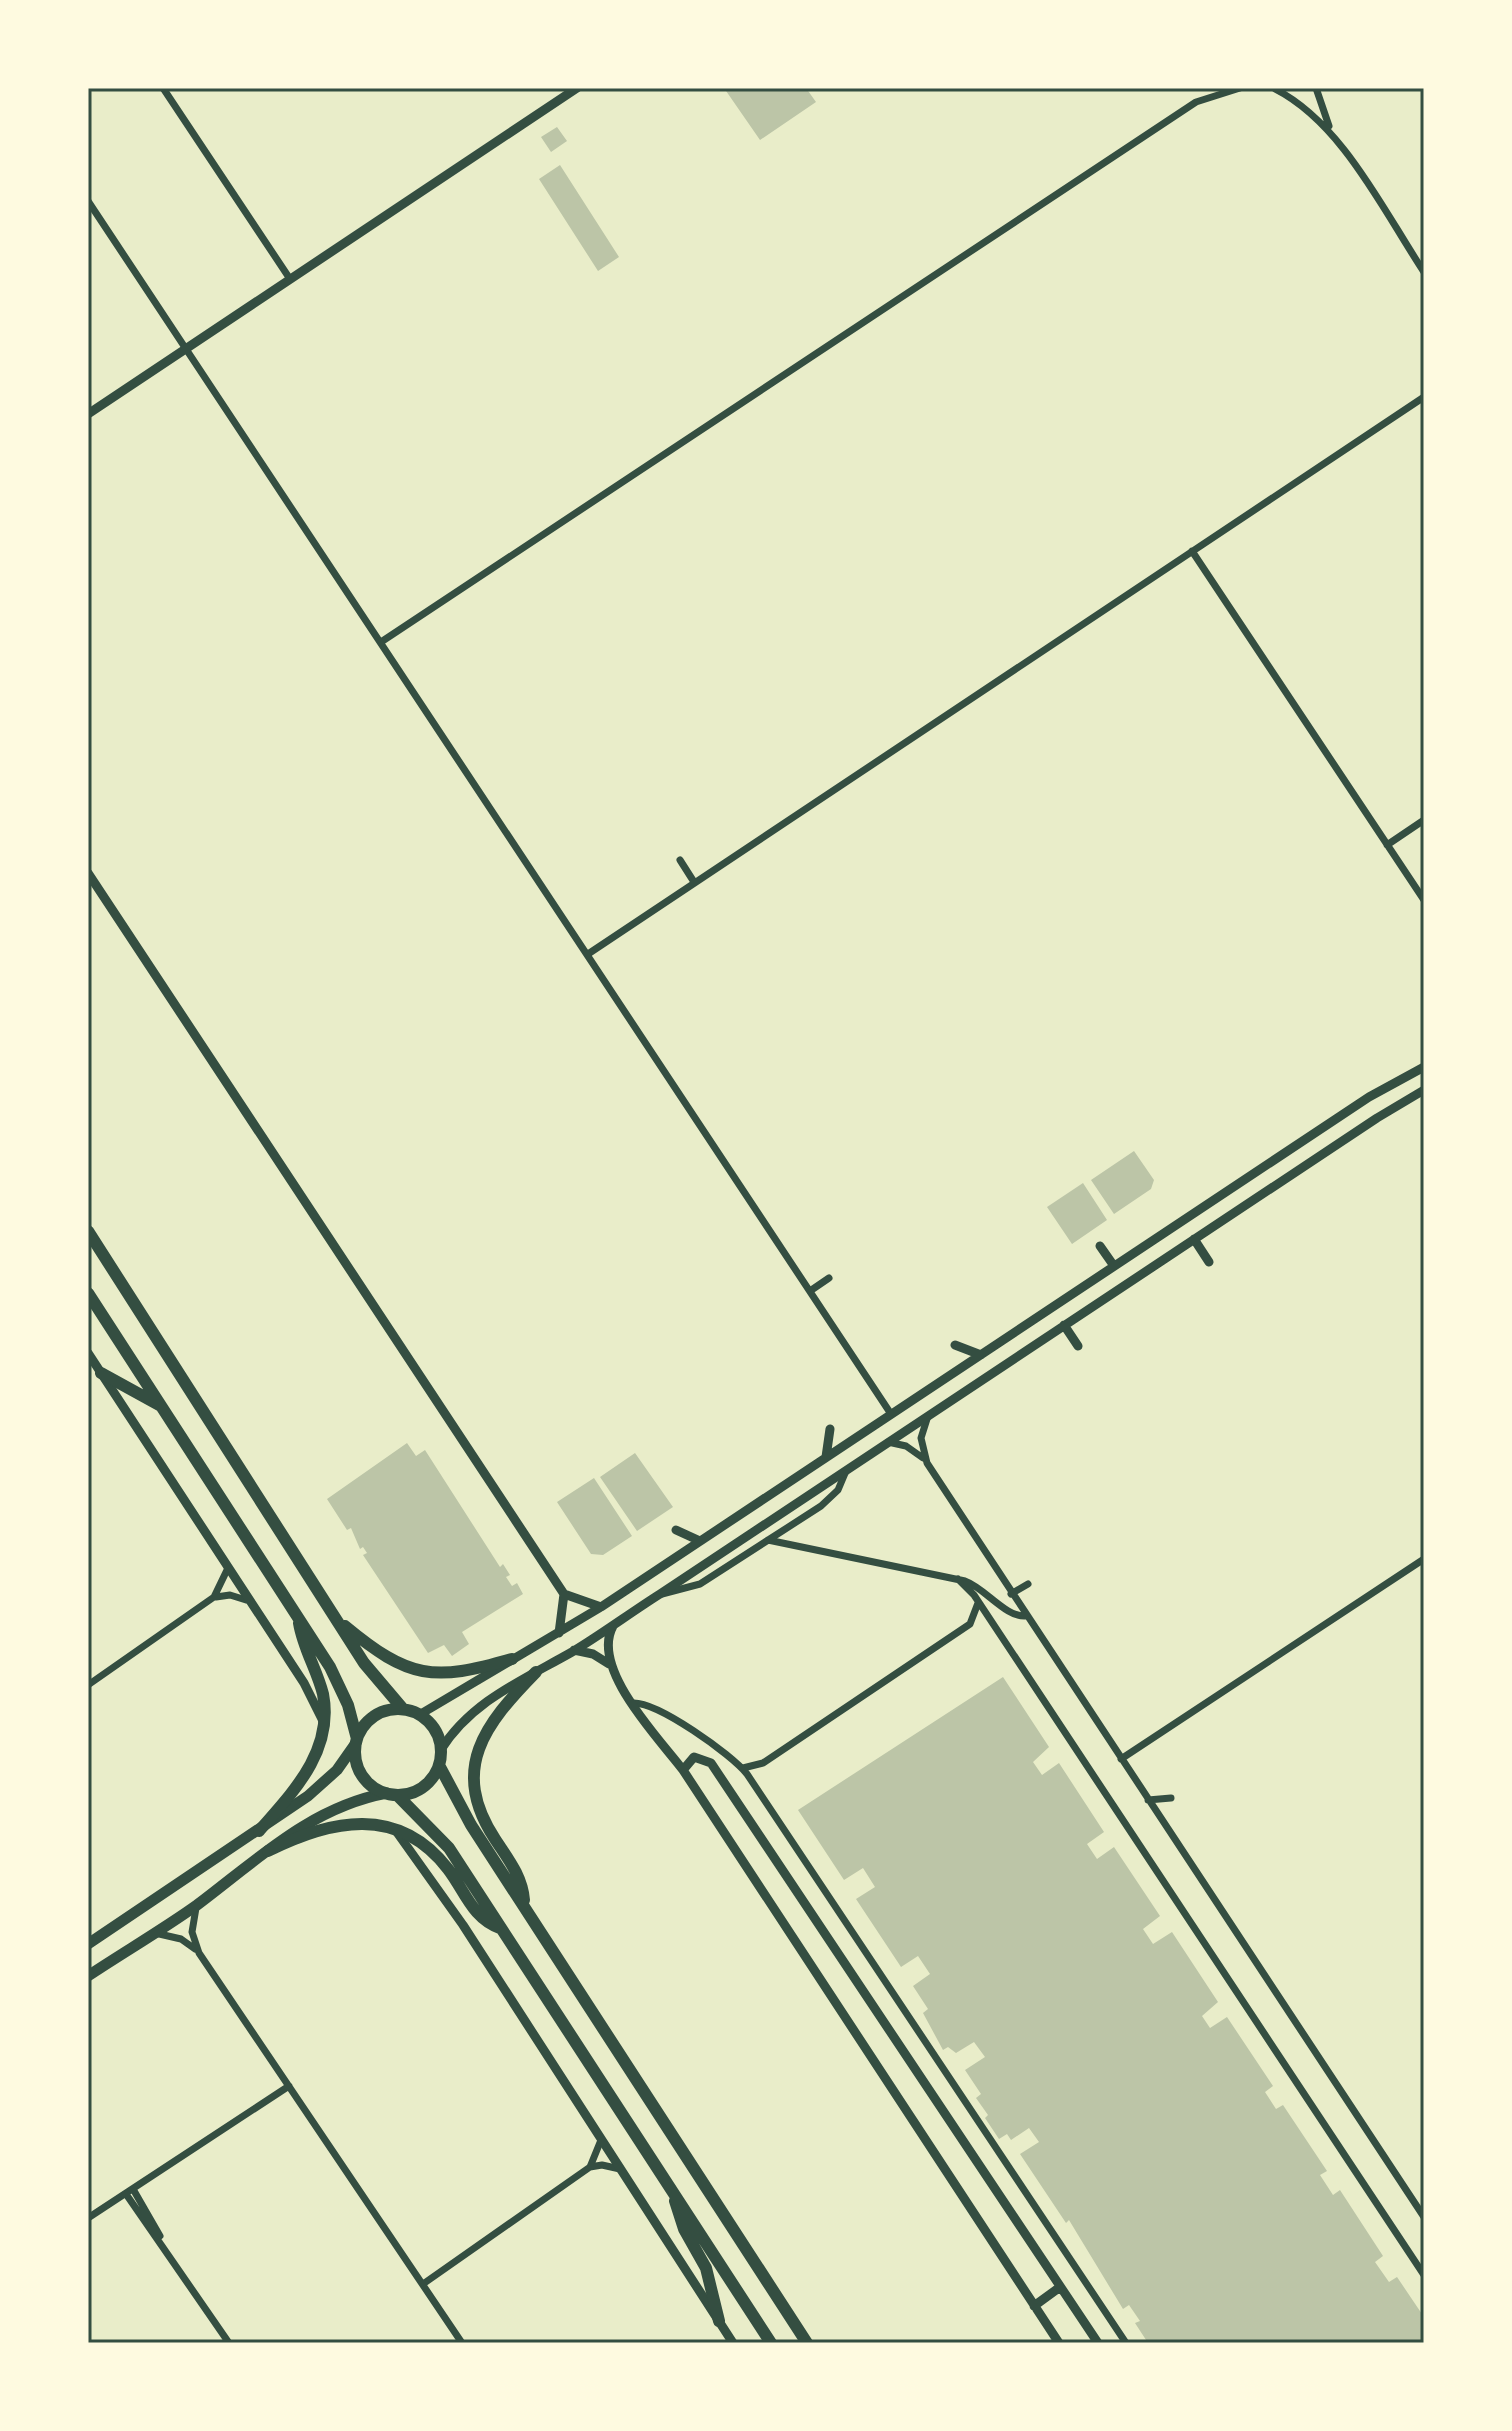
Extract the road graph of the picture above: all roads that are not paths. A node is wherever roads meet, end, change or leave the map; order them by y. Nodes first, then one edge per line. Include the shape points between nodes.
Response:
1 (163, 88) edge
2 (577, 88) edge
3 (1209, 88) edge
4 (1240, 88) edge
5 (1275, 88) edge
6 (1316, 88) edge
7 (1196, 102) junction
8 (1333, 135) junction
9 (88, 201) edge
10 (1424, 272) edge
11 (290, 279) junction
12 (186, 349) junction
13 (1424, 397) edge
14 (88, 414) edge
15 (1192, 551) junction
16 (381, 642) junction
17 (1424, 820) edge
18 (1387, 845) junction
19 (680, 860) dead end
20 (88, 873) edge
21 (694, 882) junction
22 (1424, 900) edge
23 (588, 954) junction
24 (1424, 1067) edge
25 (1424, 1090) edge
26 (88, 1231) edge
27 (1194, 1239) junction
28 (1100, 1246) dead end
29 (1209, 1262) dead end
30 (1114, 1266) junction
31 (829, 1278) dead end
32 (810, 1291) junction
33 (88, 1293) edge
34 (1064, 1325) junction
35 (955, 1345) dead end
36 (1078, 1346) dead end
37 (88, 1353) edge
38 (981, 1355) junction
39 (101, 1373) junction
40 (164, 1408) junction
41 (891, 1414) junction
42 (929, 1415) junction
43 (830, 1429) dead end
44 (888, 1442) junction
45 (826, 1457) junction
46 (927, 1463) junction
47 (846, 1469) junction
48 (676, 1530) dead end
49 (768, 1540) junction
50 (700, 1541) junction
51 (1424, 1559) edge
52 (227, 1570) junction
53 (958, 1579) junction
54 (1028, 1584) dead end
55 (564, 1594) junction
56 (660, 1594) junction
57 (1011, 1594) junction
58 (214, 1597) junction
59 (246, 1600) junction
60 (978, 1602) junction
61 (601, 1607) junction
62 (299, 1616) junction
63 (1026, 1616) junction
64 (336, 1619) junction
65 (615, 1623) junction
66 (559, 1633) junction
67 (574, 1650) junction
68 (512, 1659) junction
69 (609, 1664) junction
70 (536, 1672) junction
71 (88, 1685) edge
72 (633, 1703) junction
73 (403, 1709) junction
74 (419, 1715) junction
75 (323, 1722) junction
76 (356, 1741) junction
77 (440, 1758) junction
78 (1121, 1759) junction
79 (743, 1768) junction
80 (683, 1770) junction
81 (392, 1794) junction
82 (1171, 1798) dead end
83 (1148, 1800) junction
84 (259, 1831) junction
85 (396, 1831) junction
86 (268, 1851) junction
87 (524, 1904) junction
88 (197, 1905) junction
89 (500, 1928) junction
90 (153, 1933) junction
91 (88, 1944) edge
92 (199, 1953) junction
93 (88, 1976) edge
94 (289, 2086) junction
95 (601, 2139) junction
96 (590, 2167) junction
97 (620, 2169) junction
98 (130, 2191) junction
99 (674, 2194) junction
100 (1424, 2217) edge
101 (88, 2218) edge
102 (1424, 2275) edge
103 (423, 2284) junction
104 (1060, 2287) junction
105 (1034, 2306) junction
106 (719, 2321) junction
107 (229, 2343) edge
108 (462, 2343) edge
109 (733, 2343) edge
110 (771, 2343) edge
111 (807, 2343) edge
112 (1059, 2343) edge
113 (1098, 2343) edge
114 (1126, 2343) edge

1 - 11 street
2 - 11 street
3 - 7 street
4 - 7 street
5 - 8 street via 1313,113
6 - 8 street
7 - 16 street
8 - 10 street
9 - 12 street
11 - 12 street
12 - 14 street
12 - 16 street
13 - 15 street
15 - 18 street
15 - 21 street
16 - 23 street
17 - 18 street
18 - 22 street
19 - 21 street
20 - 55 street
21 - 23 street
23 - 32 street
24 - 30 street via 1369,1097
25 - 27 street
26 - 64 highway
27 - 29 street
27 - 34 street
28 - 30 street
30 - 38 street
31 - 32 street
32 - 41 street
33 - 40 highway
34 - 36 street
34 - 42 street
35 - 38 street
37 - 39 street
38 - 41 street
39 - 40 highway
39 - 52 street
40 - 62 highway
41 - 45 street
42 - 44 street
42 - 46 street via 921,1438
43 - 45 street
44 - 46 street via 914,1450
44 - 47 street
45 - 50 street
46 - 57 street
47 - 49 street via 827,1502
47 - 56 street
48 - 50 street
49 - 53 street
49 - 56 street via 700,1584
50 - 61 street
51 - 78 street
52 - 58 street
52 - 59 street
53 - 60 street
53 - 63 street via 985,1591 1015,1615
54 - 57 street
55 - 61 street
55 - 66 street
56 - 65 street
57 - 63 street
58 - 59 street
58 - 71 street
59 - 75 street via 304,1683
60 - 79 street via 970,1624 763,1763
60 - 102 street
61 - 66 street
62 - 75 highway via 323,1695
62 - 76 highway via 341,1686
63 - 78 street
64 - 68 highway via 390,1661 422,1672 456,1674
64 - 73 highway via 373,1676
65 - 67 street
65 - 69 street via 607,1642
66 - 68 street
67 - 69 street
67 - 70 street
68 - 74 street
69 - 72 street
70 - 77 street via 477,1708 456,1728
70 - 87 highway via 483,1733 473,1780 481,1813 519,1876
72 - 79 street via 655,1708
72 - 80 street
73 - 74 highway
73 - 76 highway via 374,1716
74 - 77 highway via 435,1730
75 - 84 highway via 311,1768
76 - 81 highway via 361,1774
76 - 84 main road via 319,1788
77 - 81 highway via 423,1787
77 - 87 highway via 460,1808
78 - 83 street
79 - 114 street
80 - 104 street via 694,1757 711,1763
80 - 105 street
81 - 86 main road via 330,1809
81 - 89 highway via 449,1848
82 - 83 street
83 - 100 street
84 - 91 main road
85 - 86 highway via 372,1823 330,1826
85 - 89 highway via 441,1861 477,1914
85 - 95 street
86 - 88 main road
87 - 111 highway
88 - 90 main road
88 - 92 street via 192,1932
89 - 99 highway
90 - 92 street via 181,1939
90 - 93 main road
92 - 94 street
94 - 98 street
94 - 103 street
95 - 96 street
95 - 97 street
96 - 97 street
96 - 103 street
97 - 106 street
98 - 101 street
98 - 107 street
99 - 106 highway via 677,2214 706,2268
99 - 110 highway
103 - 108 street
104 - 105 street
104 - 113 street
105 - 112 street
106 - 109 street

